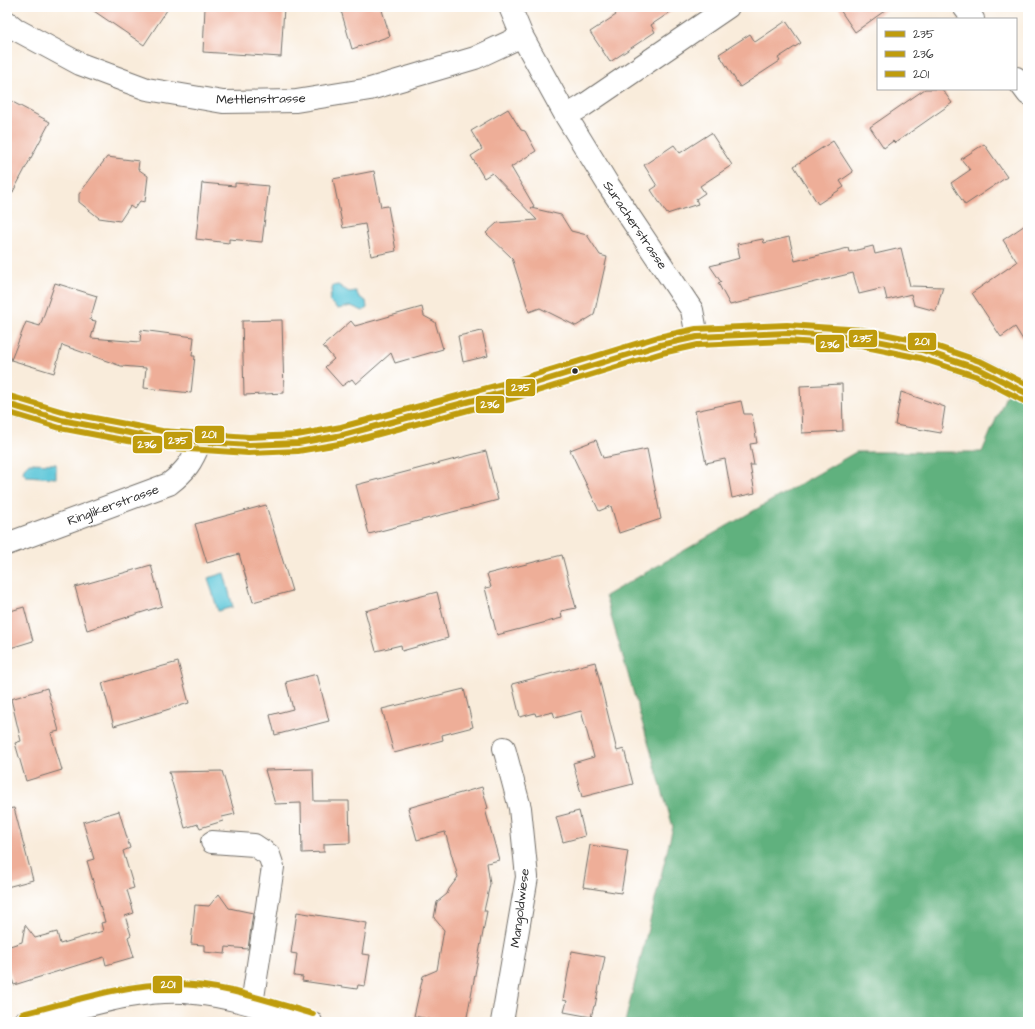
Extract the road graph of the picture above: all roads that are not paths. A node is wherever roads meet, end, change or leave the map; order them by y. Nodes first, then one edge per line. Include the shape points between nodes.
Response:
1 (510, 7) edge
2 (728, 7) edge
3 (964, 7) edge
4 (972, 18) edge
5 (7, 22) edge
6 (522, 36) junction
7 (1017, 79) edge
8 (1028, 94) edge
9 (566, 116) junction
10 (697, 337) junction
11 (1028, 394) edge
12 (7, 404) edge
13 (200, 442) junction
14 (7, 544) edge
15 (504, 748) dead end
16 (212, 842) dead end
17 (252, 1004) junction
18 (24, 1022) edge
19 (310, 1022) edge
20 (502, 1022) edge

1 - 6 street, Suracherstrasse
2 - 9 street
3 - 4 street
5 - 6 street, Mettlenstrasse via 80,64 147,88 223,102 296,101 370,89 475,58
6 - 9 street, Suracherstrasse
7 - 8 street
9 - 10 street, Suracherstrasse via 609,186 692,310
10 - 11 street via 827,334 896,343 978,369
10 - 13 street via 646,348 554,378 319,441 249,445
12 - 13 street via 92,427 161,439
13 - 14 street, Ringlikerstrasse via 192,461 183,473 169,484
15 - 20 street, Mangoldwiese via 520,808 527,877
16 - 17 street via 254,844 269,855 272,867
17 - 18 street via 214,996 174,992 127,996
17 - 19 street

